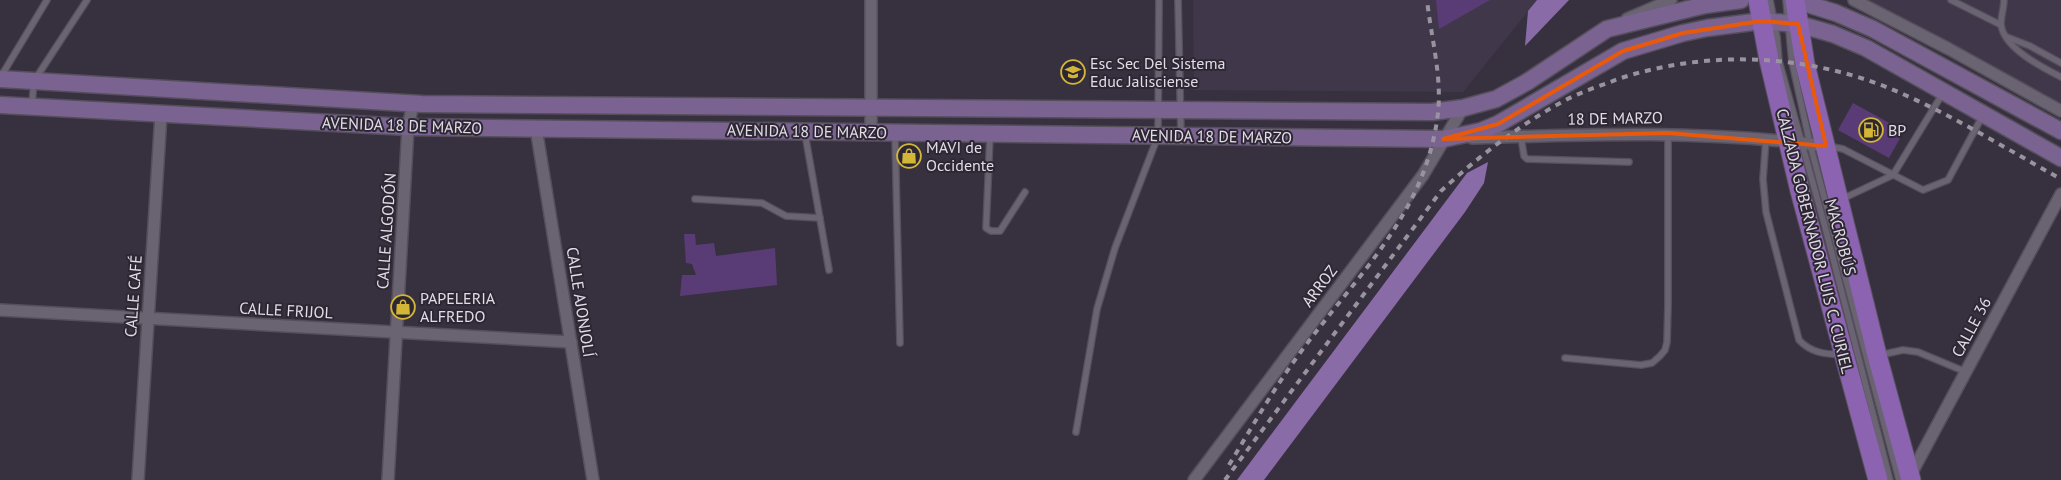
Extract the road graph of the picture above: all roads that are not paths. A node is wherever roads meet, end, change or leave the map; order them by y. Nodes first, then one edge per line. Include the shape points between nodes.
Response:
1 (46, 0) edge
2 (87, 0) edge
3 (871, 0) edge
4 (1159, 0) edge
5 (1178, 0) edge
6 (1671, 0) edge
7 (1741, 0) edge
8 (1758, 0) edge
9 (1770, 0) edge
10 (1786, 0) edge
11 (1795, 0) edge
12 (1854, 0) edge
13 (1951, 0) edge
14 (1998, 0) edge
15 (2004, 3) edge
16 (1780, 22) junction
17 (2001, 25) junction
18 (1607, 29) junction
19 (2007, 37) junction
20 (2061, 63) edge
21 (2061, 77) edge
22 (0, 79) edge
23 (34, 81) junction
24 (1942, 92) junction
25 (413, 104) junction
26 (0, 105) edge
27 (31, 106) junction
28 (872, 108) junction
29 (1463, 108) junction
30 (1158, 110) junction
31 (1180, 110) junction
32 (2061, 111) edge
33 (161, 114) junction
34 (1983, 115) junction
35 (408, 127) junction
36 (536, 128) junction
37 (2061, 131) edge
38 (804, 132) junction
39 (872, 132) junction
40 (895, 132) junction
41 (1668, 133) junction
42 (991, 134) junction
43 (1158, 136) junction
44 (1181, 136) junction
45 (1520, 137) junction
46 (1766, 138) junction
47 (1443, 139) junction
48 (1806, 143) junction
49 (2061, 158) edge
50 (1629, 162) dead end
51 (1893, 175) junction
52 (1025, 192) dead end
53 (2061, 194) edge
54 (695, 199) dead end
55 (1839, 200) junction
56 (820, 218) junction
57 (829, 270) dead end
58 (0, 310) edge
59 (148, 318) junction
60 (396, 332) junction
61 (571, 342) junction
62 (900, 343) dead end
63 (1877, 355) junction
64 (1844, 356) junction
65 (1565, 358) dead end
66 (1966, 372) junction
67 (1076, 432) dead end
68 (1907, 479) edge
69 (138, 480) edge
70 (388, 480) edge
71 (593, 480) edge
72 (1194, 480) edge
73 (1878, 480) edge
74 (1890, 480) edge

1 - 22 lane
2 - 23 lane
3 - 28 street
4 - 30 lane
5 - 31 lane
6 - 18 street, AVENIDA 18 DE MARZO
7 - 18 street, AVENIDA 18 DE MARZO via 1705,5
8 - 16 main road, CALZADA GOBERNADOR LUIS C. CURIEL
9 - 16 lane
10 - 16 lane
11 - 16 main road, CALZADA GOBERNADOR LUIS C. CURIEL
11 - 37 street via 1873,29
12 - 32 street
13 - 17 lane
14 - 15 lane
15 - 17 lane
16 - 24 street via 1833,34 1866,48
16 - 47 street, AVENIDA 18 DE MARZO via 1683,33 1623,51 1498,124 1481,132
16 - 48 main road, CALZADA GOBERNADOR LUIS C. CURIEL
16 - 48 main road, CALZADA GOBERNADOR LUIS C. CURIEL
17 - 19 lane
18 - 29 street, AVENIDA 18 DE MARZO via 1496,99
19 - 20 lane
19 - 21 lane via 2023,56
22 - 23 street, AVENIDA 18 DE MARZO
23 - 25 street, AVENIDA 18 DE MARZO
23 - 27 lane
24 - 34 street
24 - 51 lane
25 - 28 street, AVENIDA 18 DE MARZO
25 - 35 street, CALLE ALGODÓN
26 - 27 street, AVENIDA 18 DE MARZO
27 - 33 street, AVENIDA 18 DE MARZO
28 - 30 street, AVENIDA 18 DE MARZO
28 - 39 street
29 - 31 street, AVENIDA 18 DE MARZO via 1432,112
29 - 47 street, ARROZ
30 - 31 street, AVENIDA 18 DE MARZO
30 - 43 lane
31 - 44 lane
33 - 35 street, AVENIDA 18 DE MARZO
33 - 59 street, CALLE CAFÉ
34 - 49 street
34 - 51 lane via 1948,180 1923,190
35 - 36 street, AVENIDA 18 DE MARZO
35 - 60 street, CALLE ALGODÓN
36 - 38 street, AVENIDA 18 DE MARZO
36 - 61 street, CALLE AJONJOLÍ
38 - 39 street, AVENIDA 18 DE MARZO
38 - 56 lane
39 - 40 street, AVENIDA 18 DE MARZO
40 - 42 street, AVENIDA 18 DE MARZO
40 - 62 lane
41 - 45 street, 18 DE MARZO
41 - 46 street, 18 DE MARZO
41 - 65 lane via 1665,350 1652,363 1641,365
42 - 43 street, AVENIDA 18 DE MARZO
42 - 52 lane via 986,228 1000,231
43 - 44 street, AVENIDA 18 DE MARZO
43 - 67 lane via 1115,248 1100,301
44 - 47 street, AVENIDA 18 DE MARZO
45 - 47 street, 18 DE MARZO
45 - 50 lane via 1527,159
46 - 48 street, 18 DE MARZO
46 - 64 lane via 1763,179 1766,212 1799,340 1819,353
47 - 72 street, ARROZ via 1423,175
48 - 51 lane via 1844,149
48 - 55 main road, CALZADA GOBERNADOR LUIS C. CURIEL
48 - 64 main road, CALZADA GOBERNADOR LUIS C. CURIEL
48 - 68 lane, MACROBÚS
48 - 74 lane, MACROBÚS
51 - 55 lane
53 - 66 street, CALLE 36
54 - 56 lane via 762,203 786,216
55 - 63 main road, CALZADA GOBERNADOR LUIS C. CURIEL
56 - 57 lane
58 - 59 street, CALLE FRIJOL
59 - 60 street, CALLE FRIJOL
59 - 69 street, CALLE CAFÉ
60 - 61 street, CALLE FRIJOL
60 - 70 street, CALLE ALGODÓN
61 - 71 street, CALLE AJONJOLÍ
63 - 66 lane via 1903,350 1918,352
63 - 68 main road, CALZADA GOBERNADOR LUIS C. CURIEL
64 - 73 main road, CALZADA GOBERNADOR LUIS C. CURIEL
66 - 68 street, CALLE 36

